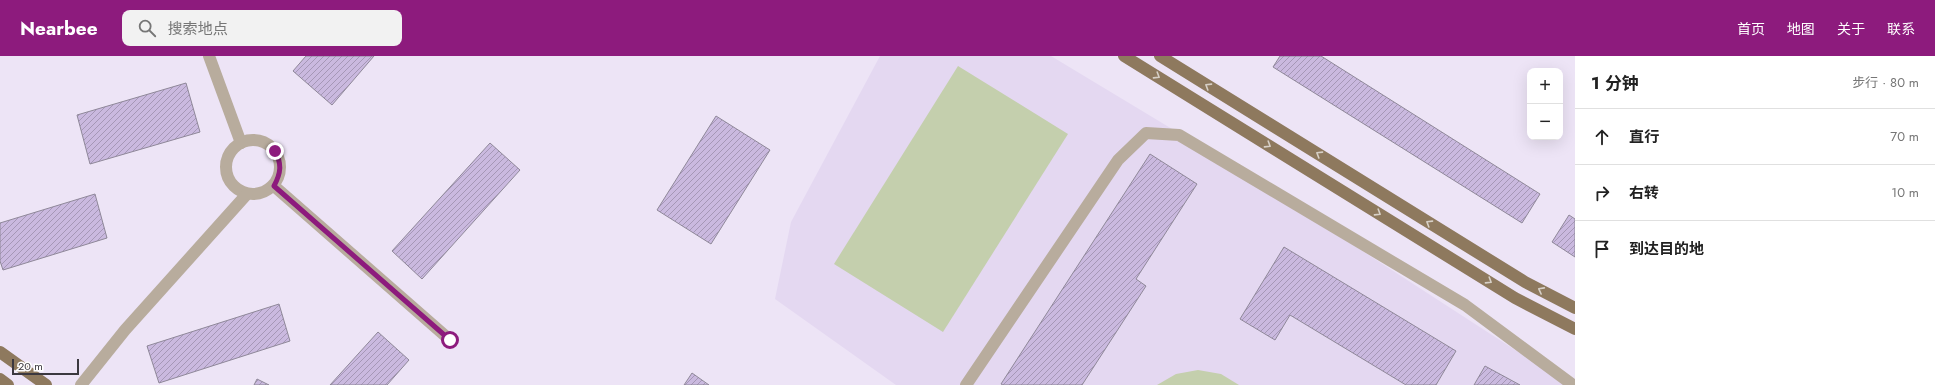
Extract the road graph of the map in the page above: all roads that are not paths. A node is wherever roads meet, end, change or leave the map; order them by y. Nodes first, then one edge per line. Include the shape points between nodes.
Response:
1 (209, 56) edge
2 (1124, 56) edge
3 (1160, 56) edge
4 (241, 143) junction
5 (274, 186) junction
6 (247, 194) junction
7 (1575, 308) edge
8 (1575, 329) edge
9 (450, 340) dead end
10 (0, 352) edge
11 (0, 379) edge
12 (8, 385) edge
13 (46, 385) edge
14 (81, 385) edge
15 (966, 385) edge
16 (1573, 385) edge

1 - 4 street
2 -> 8 main road via 1515,298
7 -> 3 main road via 1525,282
4 - 5 street via 250,140 260,141 275,151 280,159 281,169
4 - 6 street via 228,157 227,175 232,184
5 - 6 street via 257,195
5 - 9 street
6 - 14 street via 125,330
10 - 13 main road
11 - 12 main road
15 - 16 street via 1118,160 1146,133 1179,135 1186,139 1465,305

